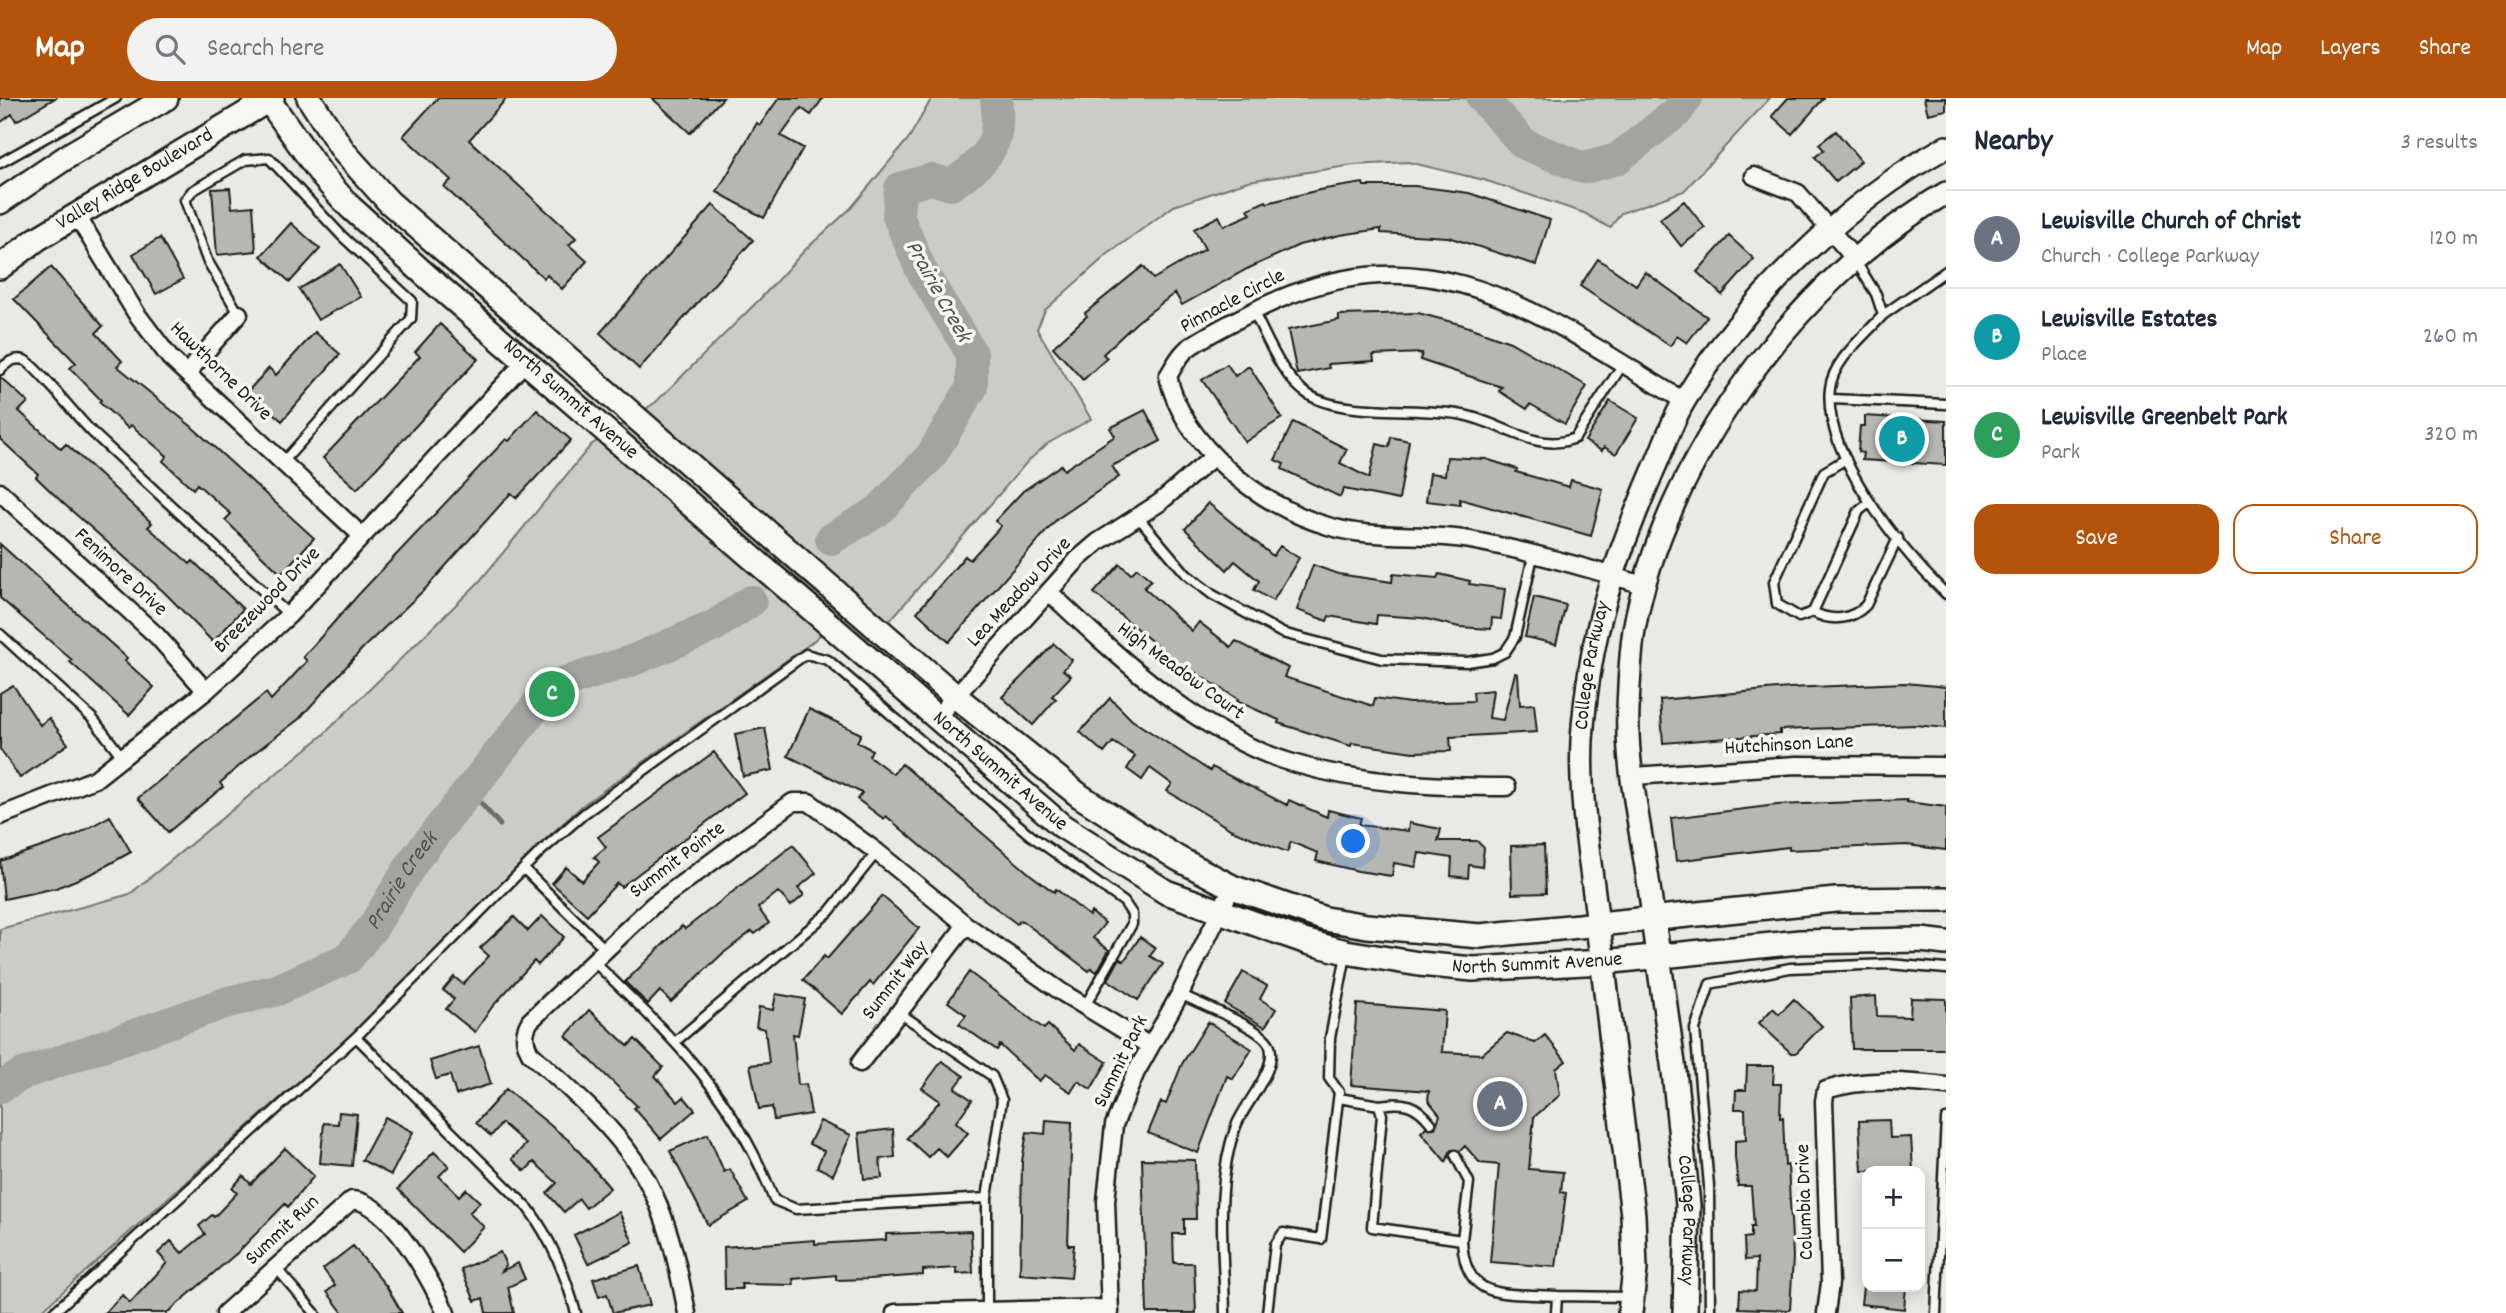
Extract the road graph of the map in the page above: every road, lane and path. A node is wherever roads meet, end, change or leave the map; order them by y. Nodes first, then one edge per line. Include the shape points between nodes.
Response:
1 (116, 98) edge
2 (166, 98) edge
3 (309, 98) edge
4 (269, 99) edge
5 (1946, 147) edge
6 (0, 163) edge
7 (1754, 176) dead end
8 (1946, 193) edge
9 (0, 202) edge
10 (77, 216) junction
11 (1830, 230) junction
12 (1855, 260) junction
13 (0, 267) edge
14 (1946, 271) edge
15 (1253, 311) junction
16 (239, 314) joint
17 (1884, 315) junction
18 (525, 362) junction
19 (1623, 364) junction
20 (0, 370) edge
21 (187, 373) junction
22 (1831, 399) junction
23 (1684, 401) junction
24 (1946, 404) edge
25 (1213, 457) junction
26 (1846, 459) junction
27 (283, 462) junction
28 (0, 492) edge
29 (1870, 502) junction
30 (1138, 517) junction
31 (362, 536) junction
32 (1898, 538) junction
33 (1533, 556) junction
34 (1610, 575) junction
35 (1646, 586) junction
36 (1049, 592) junction
37 (1946, 594) edge
38 (1814, 612) junction
39 (289, 615) junction
40 (0, 634) edge
41 (206, 691) junction
42 (955, 696) junction
43 (935, 719) junction
44 (123, 758) junction
45 (1946, 766) edge
46 (1634, 776) junction
47 (1507, 787) dead end
48 (0, 816) edge
49 (877, 852) junction
50 (524, 869) junction
51 (1232, 887) junction
52 (1946, 899) edge
53 (1220, 912) junction
54 (1653, 919) junction
55 (966, 925) junction
56 (1598, 925) junction
57 (1946, 943) edge
58 (604, 948) junction
59 (1346, 952) junction
60 (1658, 957) junction
61 (592, 960) junction
62 (1603, 962) junction
63 (1946, 969) edge
64 (1181, 994) junction
65 (1085, 1006) junction
66 (898, 1012) junction
67 (356, 1037) junction
68 (676, 1041) junction
69 (1150, 1046) junction
70 (860, 1063) dead end
71 (1946, 1086) edge
72 (1339, 1098) junction
73 (1379, 1105) junction
74 (1946, 1119) edge
75 (1431, 1123) dead end
76 (1455, 1155) dead end
77 (987, 1198) junction
78 (1462, 1240) junction
79 (276, 1267) junction
80 (1557, 1296) junction
81 (1631, 1305) edge
82 (987, 1308) junction
83 (1110, 1310) edge
84 (53, 1313) edge
85 (225, 1313) edge
86 (316, 1313) edge
87 (446, 1313) edge
88 (576, 1313) edge
89 (687, 1313) edge
90 (895, 1313) edge
91 (1225, 1313) edge
92 (1267, 1313) edge
93 (1556, 1313) edge
94 (1685, 1313) edge
95 (1710, 1313) edge
96 (1826, 1313) edge
97 (1936, 1313) edge

1 - 6 lane
2 - 9 main road
3 - 42 main road, North Summit Avenue via 344,152 389,202
4 - 10 main road, Valley Ridge Boulevard
4 - 18 main road, North Summit Avenue via 304,153 350,207
5 - 11 street, College Parkway via 1858,205
7 - 11 street via 1798,194
8 - 12 street, College Parkway via 1908,215
10 - 13 main road, Valley Ridge Boulevard
10 - 21 street, Hawthorne Drive via 136,313
11 - 12 street
11 - 23 street, College Parkway via 1742,321
12 - 17 lane
12 - 35 street, College Parkway via 1780,334 1721,420 1679,493
14 - 17 lane
15 - 19 street, Pinnacle Circle via 1299,289 1336,280 1400,274 1444,278 1523,306
15 - 19 lane via 1288,374 1310,396 1348,407 1467,415 1550,445 1575,438
15 - 25 street, Pinnacle Circle via 1185,350 1168,376 1172,396
16 - 21 street
16 - 27 lane via 207,260 185,200 192,191 245,160 269,159 412,301 411,319
17 - 22 lane via 1842,360 1830,387
18 - 31 street, Breezewood Drive
18 - 43 main road, North Summit Avenue
19 - 23 street, Pinnacle Circle
20 - 39 lane via 14,360 35,367 68,409
21 - 27 street, Hawthorne Drive
22 - 24 lane
22 - 26 lane via 1832,421
23 - 34 street, College Parkway
25 - 30 street, Lea Meadow Drive
25 - 33 street, Pinnacle Circle via 1266,498 1328,527 1444,536
26 - 29 lane
26 - 38 lane via 1824,472 1773,582 1777,604 1799,617
27 - 31 street, Hawthorne Drive
28 - 41 street, Fenimore Drive via 157,636
29 - 32 lane
29 - 38 lane via 1859,511
30 - 33 lane via 1187,575 1213,595 1282,633 1382,659 1467,662 1505,652 1515,636
30 - 36 street, Lea Meadow Drive via 1098,542
31 - 39 street, Breezewood Drive
32 - 37 lane
32 - 38 lane via 1860,612 1836,619
33 - 34 street, Pinnacle Circle
34 - 35 street, Pinnacle Circle
34 - 56 street, College Parkway via 1591,654 1582,744 1584,810
35 - 46 street, College Parkway via 1630,663 1628,713
36 - 42 street, Lea Meadow Drive
36 - 47 street, High Meadow Court via 1124,663 1187,708 1237,739 1293,764 1388,783
39 - 41 street, Breezewood Drive
40 - 44 lane via 93,719
41 - 44 street, Breezewood Drive
42 - 43 street, Lea Meadow Drive
42 - 51 main road, North Summit Avenue via 1080,796
43 - 53 main road, North Summit Avenue via 1097,850 1166,892
44 - 48 street, Breezewood Drive via 95,779
45 - 46 street, Hutchinson Lane via 1796,765
46 - 54 street, College Parkway
49 - 55 street, Summit Pointe
49 - 58 street, Summit Pointe via 809,802 793,802 653,905
49 - 68 lane via 829,912
50 - 58 lane
50 - 65 lane via 585,813 799,657 820,656 1030,835 1124,902 1132,924
50 - 67 lane
51 - 53 street, Summit Park
51 - 56 main road, North Summit Avenue via 1325,919 1367,926 1480,936
52 - 54 main road, North Summit Avenue via 1836,900
53 - 59 main road, North Summit Avenue
53 - 64 street, Summit Park
54 - 56 main road, North Summit Avenue
54 - 60 main road, College Parkway
55 - 65 street, Summit Pointe
55 - 66 street, Summit Way
56 - 62 main road, College Parkway
57 - 60 main road, North Summit Avenue via 1800,943
58 - 61 street, Summit Pointe
59 - 62 main road, North Summit Avenue via 1473,969
59 - 72 lane via 1330,1038 1329,1078
60 - 62 main road, North Summit Avenue
60 - 94 main road, College Parkway via 1688,1205
61 - 68 lane
61 - 89 street, Summit Pointe via 530,1021 525,1042 530,1053 596,1115 635,1160 673,1244
62 - 81 main road, College Parkway via 1633,1215
63 - 95 lane via 1889,964 1790,968 1710,984 1695,1029 1709,1186
64 - 69 street, Summit Park
64 - 91 lane via 1265,1038 1270,1046 1269,1070 1237,1122 1222,1182
65 - 69 street, Summit Pointe
66 - 70 street, Summit Way
66 - 77 lane via 992,1076 1002,1100
67 - 84 lane
67 - 88 lane via 528,1208 565,1273
68 - 77 lane via 720,1096 757,1155 774,1199 796,1209
69 - 83 street, Summit Park via 1123,1099 1109,1152
71 - 96 street, Columbia Drive via 1889,1080 1826,1090 1830,1283
72 - 73 lane
72 - 92 lane via 1321,1239 1283,1233 1275,1245
73 - 75 lane via 1411,1104
73 - 78 lane via 1382,1115 1372,1227
74 - 97 lane
76 - 78 lane via 1469,1182
77 - 82 lane
78 - 80 lane via 1466,1270 1487,1290
79 - 85 street, Summit Run
79 - 86 lane
79 - 87 street, Summit Run via 342,1205 362,1200 372,1205 412,1251
80 - 81 lane
80 - 93 lane
82 - 83 street
82 - 90 street

